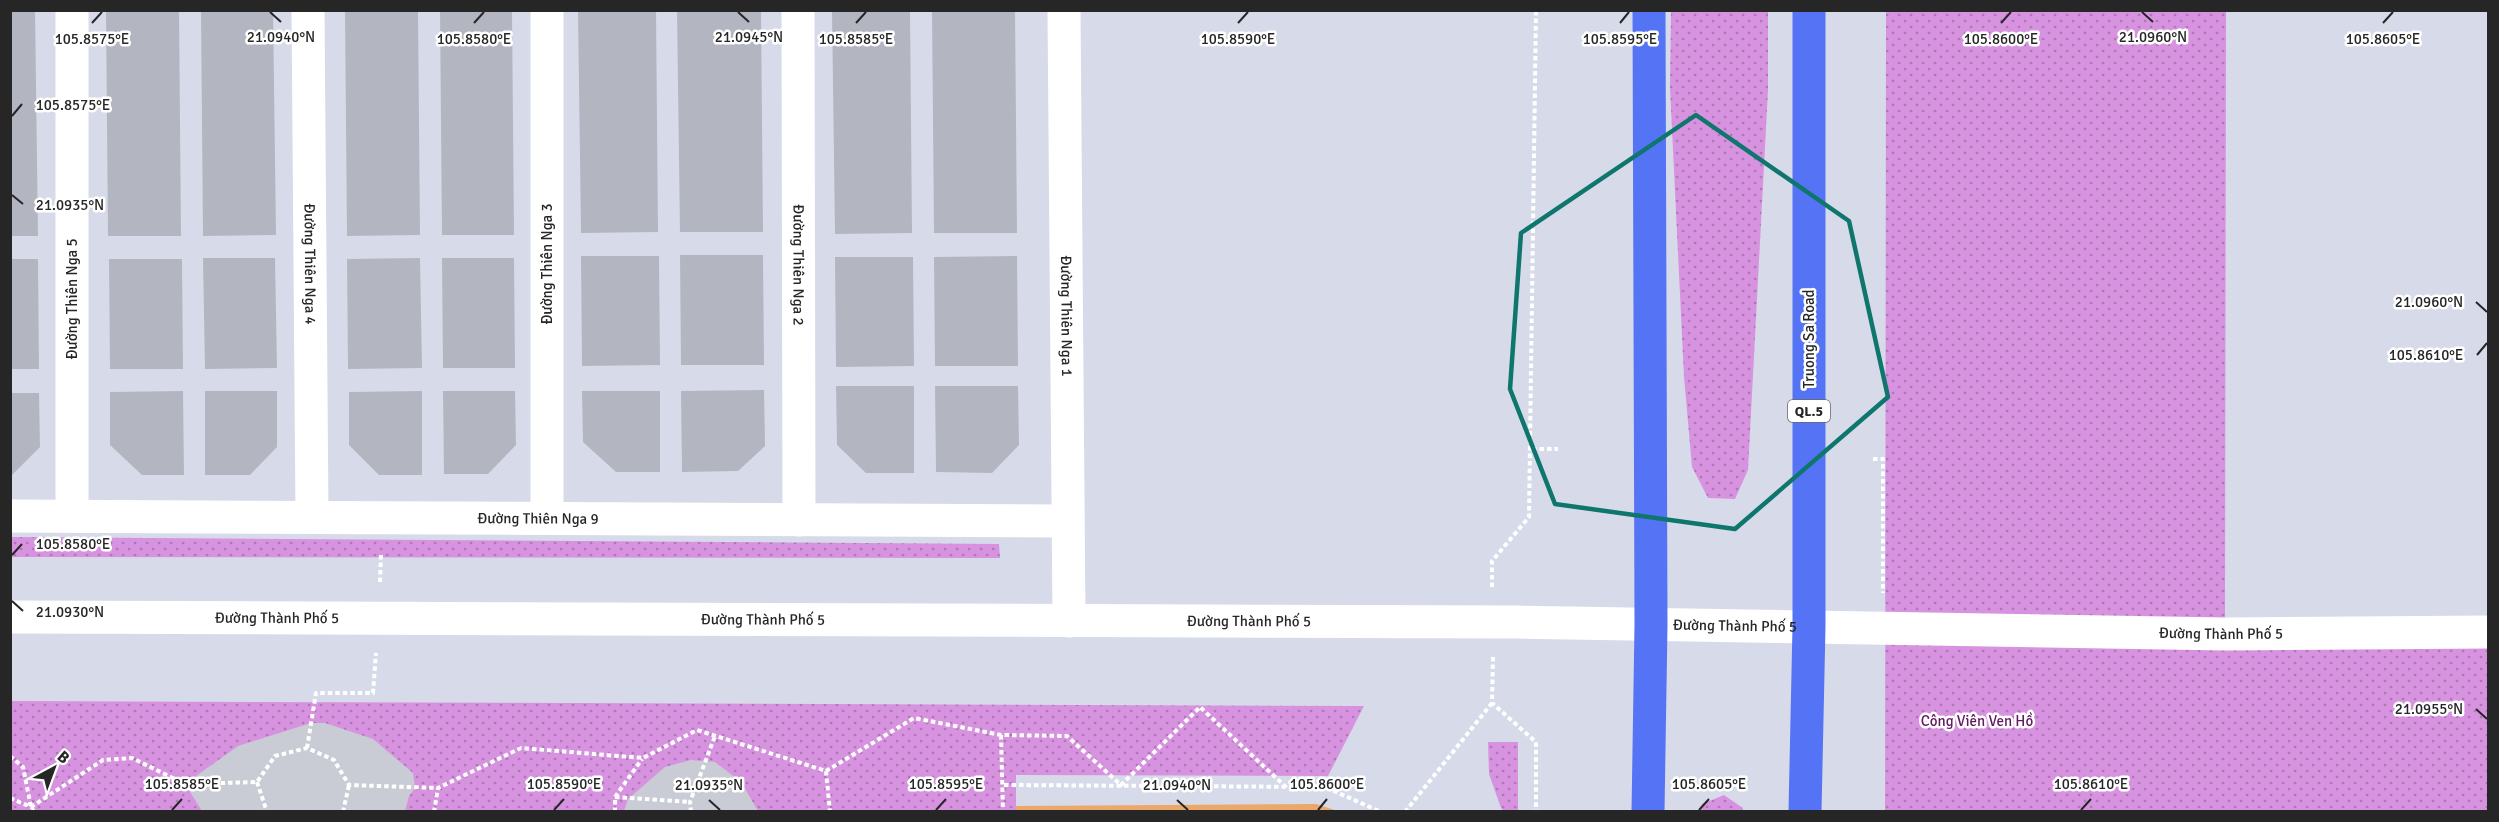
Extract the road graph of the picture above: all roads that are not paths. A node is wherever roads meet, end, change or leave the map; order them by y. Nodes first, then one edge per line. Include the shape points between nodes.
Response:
1 (72, 10) edge
2 (308, 10) edge
3 (547, 10) edge
4 (798, 10) edge
5 (1064, 10) edge
6 (1809, 10) edge
7 (1645, 19) edge
8 (10, 516) edge
9 (72, 516) junction
10 (312, 517) junction
11 (547, 518) junction
12 (799, 520) junction
13 (1067, 521) junction
14 (10, 617) edge
15 (1069, 621) junction
16 (1651, 625) junction
17 (1809, 626) junction
18 (2488, 632) edge
19 (1648, 812) edge
20 (1804, 812) edge

1 - 9 street, Đường Thiên Nga 5
2 - 10 street, Đường Thiên Nga 4
3 - 11 street, Đường Thiên Nga 3
4 - 12 street, Đường Thiên Nga 2
5 - 13 street, Đường Thiên Nga 1
6 - 17 highway, Truong Sa Road / QL.5
7 - 16 highway
8 - 9 street, Đường Thiên Nga 9
9 - 10 street, Đường Thiên Nga 9
10 - 11 street, Đường Thiên Nga 9
11 - 12 street, Đường Thiên Nga 9
12 - 13 street, Đường Thiên Nga 9
13 - 15 street, Đường Thiên Nga 1
14 - 15 street, Đường Thành Phố 5
15 - 16 street, Đường Thành Phố 5
16 - 17 street, Đường Thành Phố 5
16 - 19 highway
17 - 18 street, Đường Thành Phố 5 via 2225,634
17 - 20 highway, Truong Sa Road / QL.5

